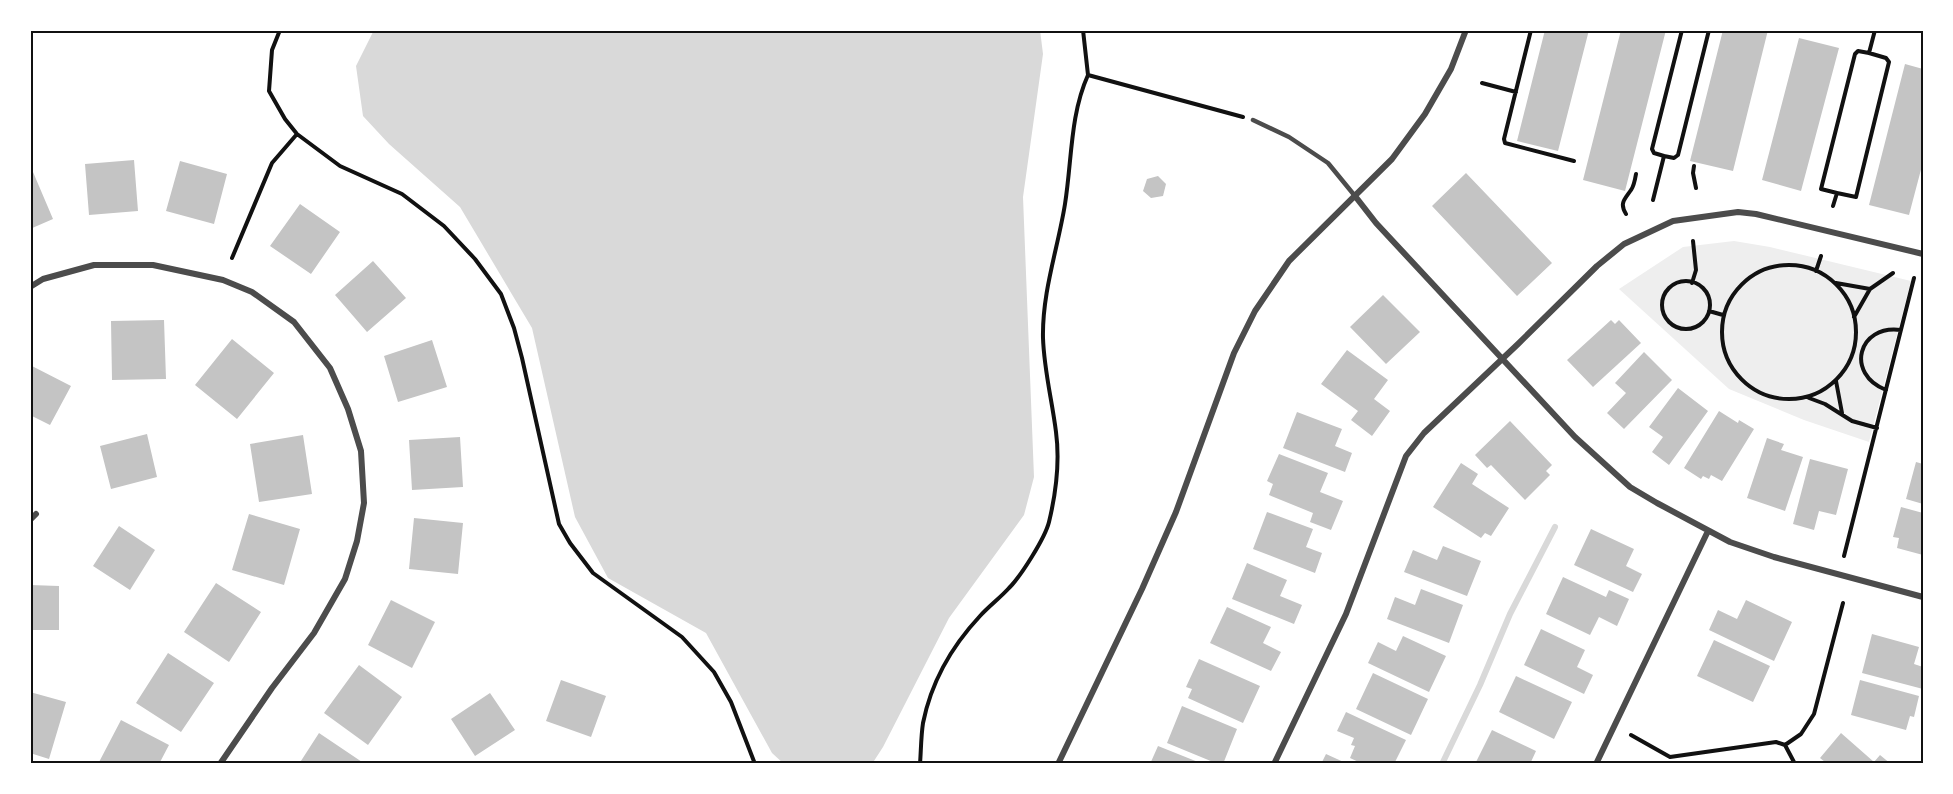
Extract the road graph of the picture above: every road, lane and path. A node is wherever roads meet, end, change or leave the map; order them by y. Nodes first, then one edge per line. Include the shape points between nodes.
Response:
1 (280, 30) edge
2 (1083, 30) edge
3 (1466, 30) edge
4 (1531, 30) edge
5 (1682, 30) edge
6 (1709, 30) edge
7 (1875, 30) edge
8 (1869, 53) junction
9 (1088, 75) junction
10 (1482, 83) dead end
11 (1516, 92) junction
12 (1253, 120) joint
13 (297, 134) junction
14 (1664, 156) junction
15 (1574, 161) dead end
16 (1694, 166) dead end
17 (1636, 174) dead end
18 (1696, 188) dead end
19 (1837, 193) junction
20 (1355, 196) junction
21 (1653, 200) dead end
22 (1833, 206) dead end
23 (1626, 214) dead end
24 (1693, 241) dead end
25 (1923, 254) edge
26 (1821, 256) dead end
27 (232, 258) dead end
28 (1816, 271) junction
29 (1893, 273) dead end
30 (1914, 278) dead end
31 (1834, 282) junction
32 (1692, 283) junction
33 (30, 287) edge
34 (1870, 289) junction
35 (1709, 311) junction
36 (1723, 315) junction
37 (1854, 318) junction
38 (1901, 330) junction
39 (1854, 349) junction
40 (1862, 352) junction
41 (1503, 359) junction
42 (1836, 381) junction
43 (1886, 390) junction
44 (1808, 398) junction
45 (1842, 414) junction
46 (1876, 428) junction
47 (36, 514) dead end
48 (30, 520) edge
49 (1708, 531) junction
50 (1844, 556) dead end
51 (1923, 597) edge
52 (1843, 603) dead end
53 (1631, 735) dead end
54 (1785, 745) junction
55 (220, 764) edge
56 (755, 764) edge
57 (920, 764) edge
58 (1058, 764) edge
59 (1274, 764) edge
60 (1596, 764) edge
61 (1795, 764) edge

1 - 13 path via 272,50 268,91
2 - 9 path
3 - 20 street via 1451,69 1425,114 1392,159
4 - 11 path
5 - 14 path via 1652,149
6 - 14 path via 1678,155
7 - 8 path
8 - 19 path via 1855,54 1821,189
8 - 19 path via 1889,62 1856,197
9 - 12 path
9 - 57 path via 1073,124 1070,174 1043,336 1056,434 1057,487 1048,526 1011,586 979,616 934,684 923,724
10 - 11 path
11 - 15 path via 1505,143
12 - 20 lane via 1289,137 1328,163
13 - 27 path via 272,163
13 - 56 path via 340,166 402,194 444,226 495,285 514,328 559,524 593,573 682,637 714,672 731,702
14 - 21 path
16 - 18 path
17 - 23 path via 1633,188 1622,204
19 - 22 path
20 - 41 street
20 - 58 street via 1289,261 1255,311 1234,353 1176,512
24 - 32 path via 1696,270
25 - 41 street via 1756,214 1738,212 1673,221 1615,251
26 - 28 path
28 - 31 path
28 - 36 path via 1784,264 1764,268 1745,279 1731,295
29 - 34 path
30 - 38 path
31 - 34 path
31 - 37 path via 1852,307
32 - 35 path via 1707,295
32 - 35 path via 1679,282 1666,292 1662,307 1668,321 1680,328 1695,327
33 - 55 street via 43,279 94,265 153,265 223,280 252,292 294,322 330,368 348,409 361,451 364,503 345,579 314,633
34 - 37 path
35 - 36 path
36 - 44 path via 1721,338 1727,361 1741,380 1760,393 1783,399
37 - 39 path
38 - 40 path via 1872,336
38 - 43 path
39 - 40 path
39 - 42 path
40 - 43 path via 1863,372
41 - 49 street via 1614,474
41 - 59 street via 1424,433 1406,456 1346,614
42 - 44 path
42 - 45 path
43 - 46 path
44 - 45 path
45 - 46 path
46 - 50 path
47 - 48 street
49 - 51 street via 1774,557
49 - 60 street
52 - 54 path via 1814,714 1801,734
53 - 54 path via 1670,757 1776,742
54 - 61 path

